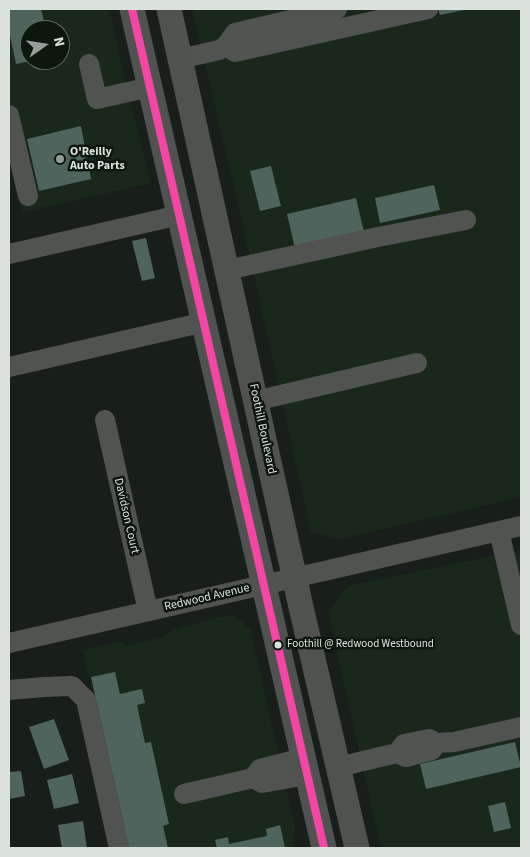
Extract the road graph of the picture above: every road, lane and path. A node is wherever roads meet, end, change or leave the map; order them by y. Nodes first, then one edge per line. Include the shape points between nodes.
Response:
1 (132, 9) edge
2 (170, 9) edge
3 (336, 9) edge
4 (428, 9) edge
5 (226, 46) junction
6 (180, 59) junction
7 (89, 64) dead end
8 (150, 87) junction
9 (9, 115) edge
10 (28, 196) dead end
11 (180, 215) junction
12 (466, 220) dead end
13 (9, 254) edge
14 (226, 270) junction
15 (205, 322) junction
16 (418, 362) dead end
17 (9, 367) edge
18 (255, 401) junction
19 (105, 420) dead end
20 (521, 526) edge
21 (499, 531) junction
22 (294, 578) junction
23 (264, 585) junction
24 (148, 611) junction
25 (521, 625) edge
26 (9, 643) edge
27 (9, 690) edge
28 (521, 727) edge
29 (305, 766) junction
30 (338, 767) junction
31 (184, 794) dead end
32 (119, 848) edge
33 (324, 848) edge
34 (357, 848) edge

1 - 8 main road
2 - 6 main road, Foothill Boulevard
3 - 5 street via 235,34
4 - 5 street via 235,52
5 - 6 street
6 - 14 main road, Foothill Boulevard
7 - 8 street via 97,99
8 - 11 main road
9 - 10 street
11 - 13 street
11 - 15 main road
12 - 14 street
14 - 18 main road, Foothill Boulevard
15 - 17 street
15 - 23 main road
16 - 18 street
18 - 22 main road, Foothill Boulevard
19 - 24 street, Davidson Court
20 - 21 street, Redwood Avenue
21 - 22 street, Redwood Avenue
21 - 25 street
22 - 23 street, Redwood Avenue
22 - 30 main road, Foothill Boulevard
23 - 24 street, Redwood Avenue
23 - 29 main road
24 - 26 street, Redwood Avenue
27 - 32 street via 72,686 86,700
28 - 30 street via 454,742 436,743 429,738 404,744 397,753
29 - 31 street via 260,769 253,778
29 - 33 main road
30 - 34 main road, Foothill Boulevard

